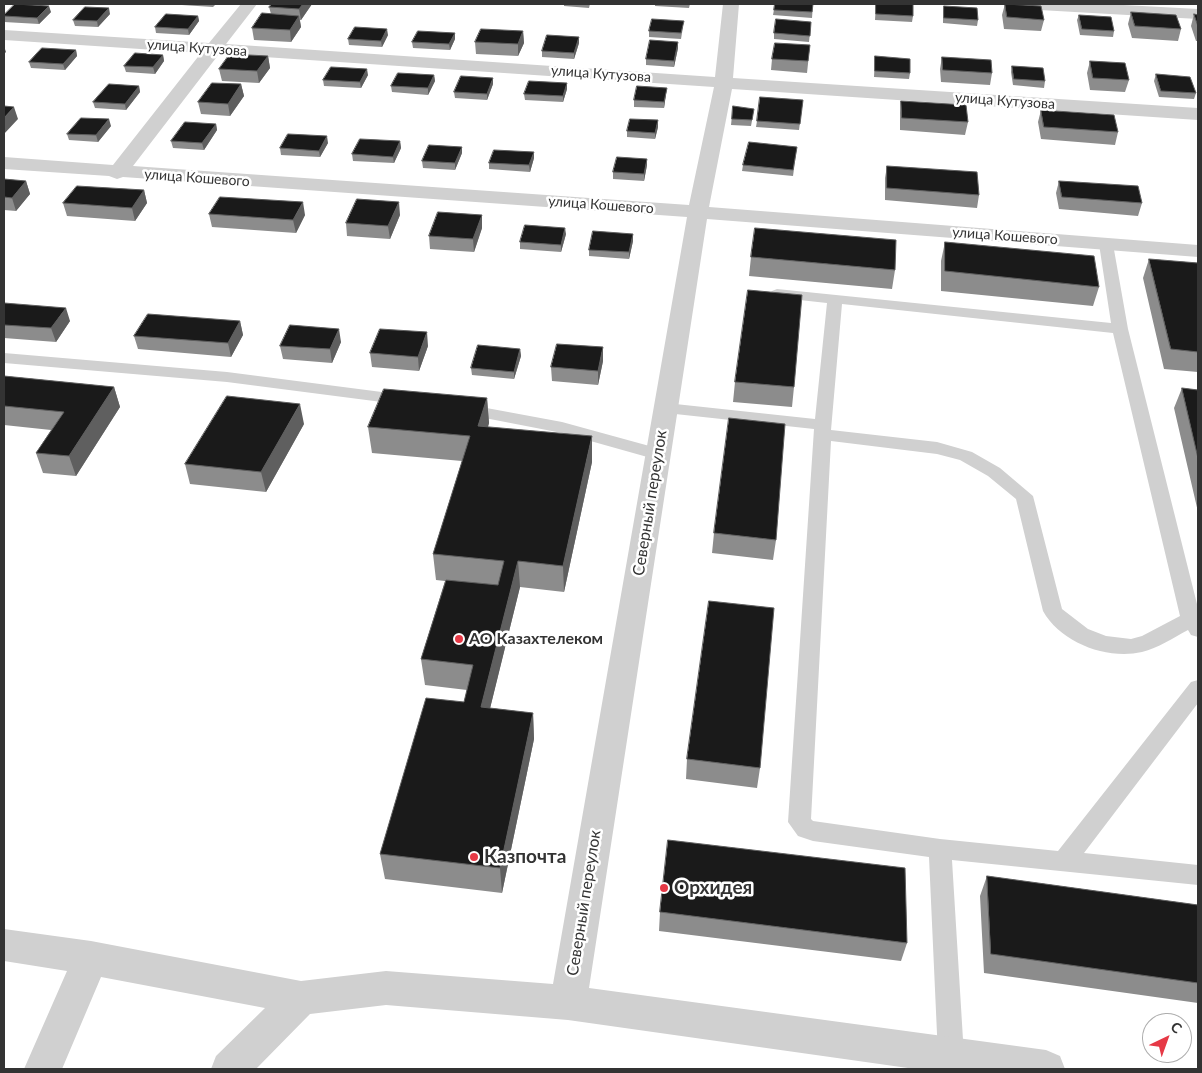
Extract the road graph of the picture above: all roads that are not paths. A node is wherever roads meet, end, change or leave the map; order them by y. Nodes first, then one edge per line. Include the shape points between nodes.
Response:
1 (250, 4) edge
2 (731, 4) edge
3 (1022, 4) edge
4 (1198, 14) edge
5 (4, 35) edge
6 (213, 49) junction
7 (724, 82) junction
8 (1198, 114) edge
9 (4, 163) edge
10 (117, 173) junction
11 (698, 212) junction
12 (1106, 244) junction
13 (1198, 251) edge
14 (764, 292) edge
15 (835, 299) junction
16 (1120, 329) junction
17 (4, 358) edge
18 (420, 402) edge
19 (447, 406) edge
20 (666, 408) junction
21 (822, 430) junction
22 (658, 454) junction
23 (1194, 624) edge
24 (1198, 688) edge
25 (940, 849) junction
26 (1064, 861) junction
27 (1198, 875) edge
28 (4, 945) edge
29 (91, 958) junction
30 (300, 998) junction
31 (568, 1003) junction
32 (951, 1056) junction
33 (42, 1069) edge
34 (230, 1069) edge
35 (1046, 1069) edge

1 - 6 street
2 - 7 street, Северный переулок
3 - 4 street
5 - 6 street, улица Кутузова
6 - 7 street, улица Кутузова
6 - 10 street
7 - 8 street, улица Кутузова
7 - 11 street, Северный переулок
9 - 10 street, улица Кошевого
10 - 11 street, улица Кошевого
11 - 12 street, улица Кошевого
11 - 20 street, Северный переулок
12 - 13 street, улица Кошевого
12 - 16 lane
14 - 15 lane
15 - 16 lane
15 - 21 lane
16 - 23 lane
17 - 18 lane via 227,378
19 - 22 lane via 548,424
20 - 21 lane
20 - 22 street, Северный переулок
21 - 23 lane via 937,448 966,456 994,472 1024,496 1053,611 1061,623 1080,634 1116,646 1142,644
21 - 25 lane via 799,822 813,831
22 - 31 street, Северный переулок
24 - 26 lane
25 - 26 lane
25 - 32 lane
26 - 27 lane
28 - 29 street
29 - 30 street
29 - 33 street
30 - 31 street via 386,988
30 - 34 street
31 - 32 street
32 - 35 street

